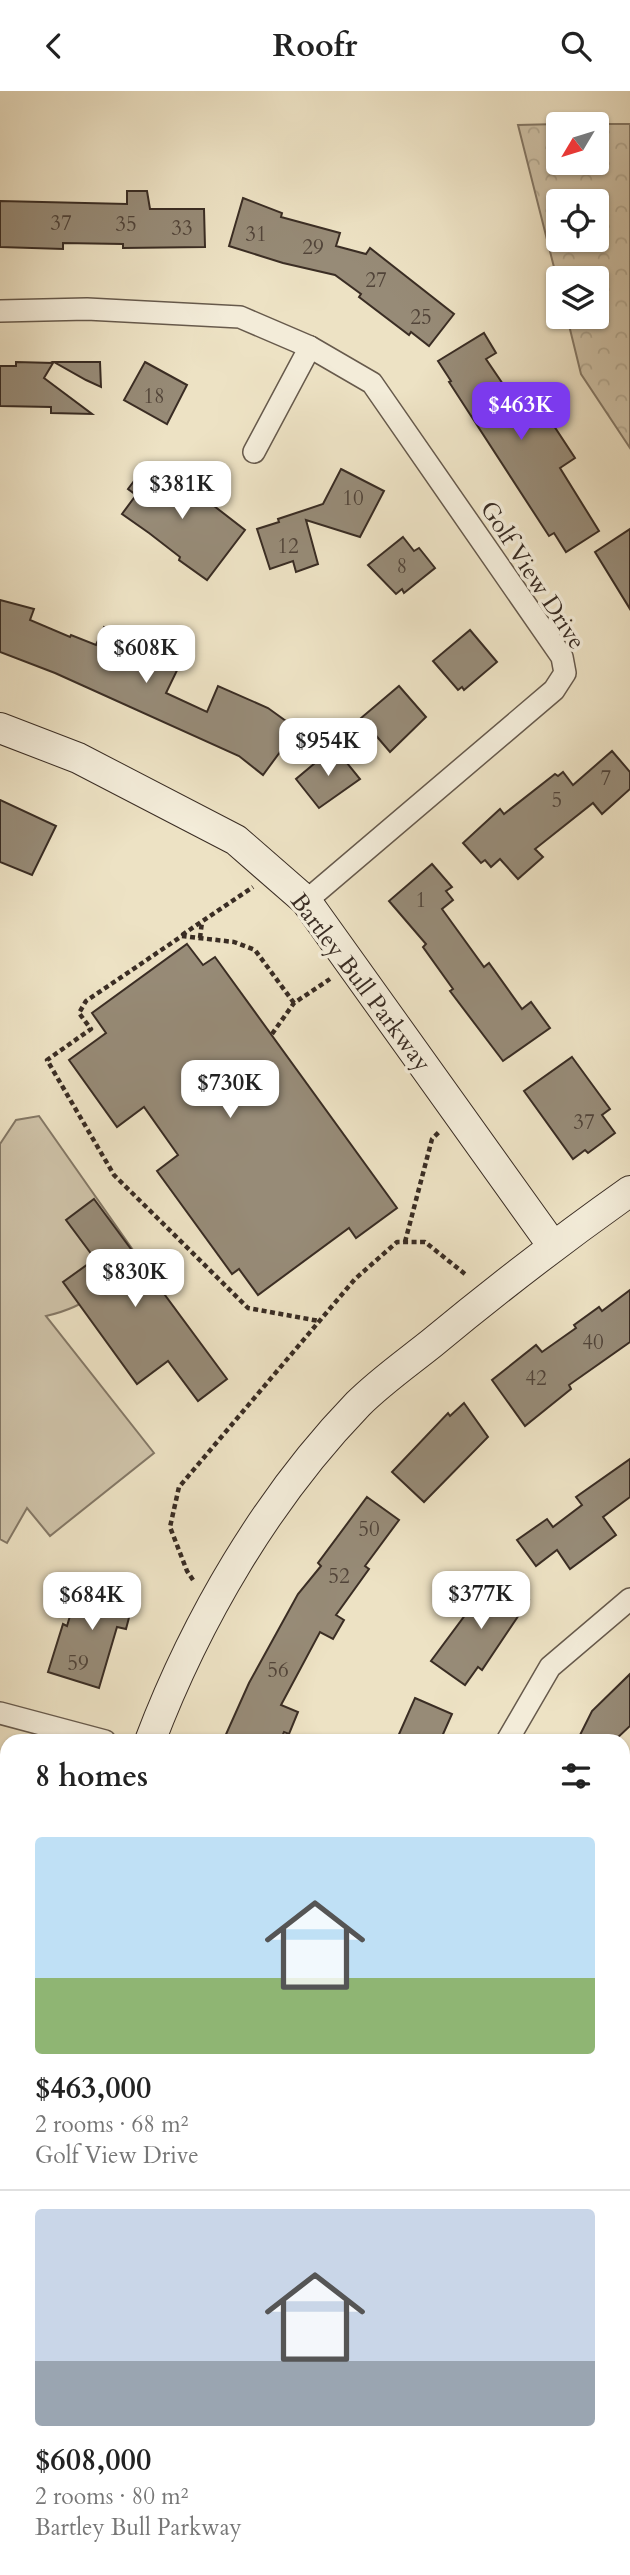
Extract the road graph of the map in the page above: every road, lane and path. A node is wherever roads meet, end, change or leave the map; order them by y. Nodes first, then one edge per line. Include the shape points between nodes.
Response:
1 (0, 310) edge
2 (310, 347) junction
3 (254, 452) dead end
4 (0, 728) edge
5 (274, 873) junction
6 (306, 901) junction
7 (202, 922) junction
8 (181, 936) junction
9 (201, 938) junction
10 (351, 965) junction
11 (294, 1003) junction
12 (271, 1034) dead end
13 (457, 1112) junction
14 (630, 1191) edge
15 (405, 1242) junction
16 (553, 1246) junction
17 (465, 1275) dead end
18 (319, 1321) junction
19 (193, 1580) dead end
20 (630, 1599) edge
21 (0, 1713) edge
22 (79, 1734) edge
23 (153, 1734) edge
24 (511, 1734) edge

1 - 2 street, Golf View Drive via 87,309 240,317
2 - 3 street
2 - 6 street, Golf View Drive via 372,383 562,657 565,673 554,690
4 - 5 street, Bartley Bull Parkway via 78,758 236,840
5 - 6 street, Bartley Bull Parkway
5 - 7 path
6 - 10 street, Bartley Bull Parkway
7 - 8 path
7 - 9 path
8 - 9 path
8 - 18 path via 86,1000 79,1013 90,1029 47,1060 114,1175 248,1308
9 - 11 path via 254,950
10 - 11 path
10 - 13 street, Bartley Bull Parkway
11 - 12 path
13 - 15 path via 432,1139
13 - 16 street, Bartley Bull Parkway
14 - 16 street
15 - 17 path via 425,1242
15 - 18 path via 397,1242 355,1279
16 - 23 street via 359,1403 300,1471 222,1585 172,1683
18 - 19 path via 179,1487 170,1527
20 - 24 street via 550,1667
21 - 22 street

